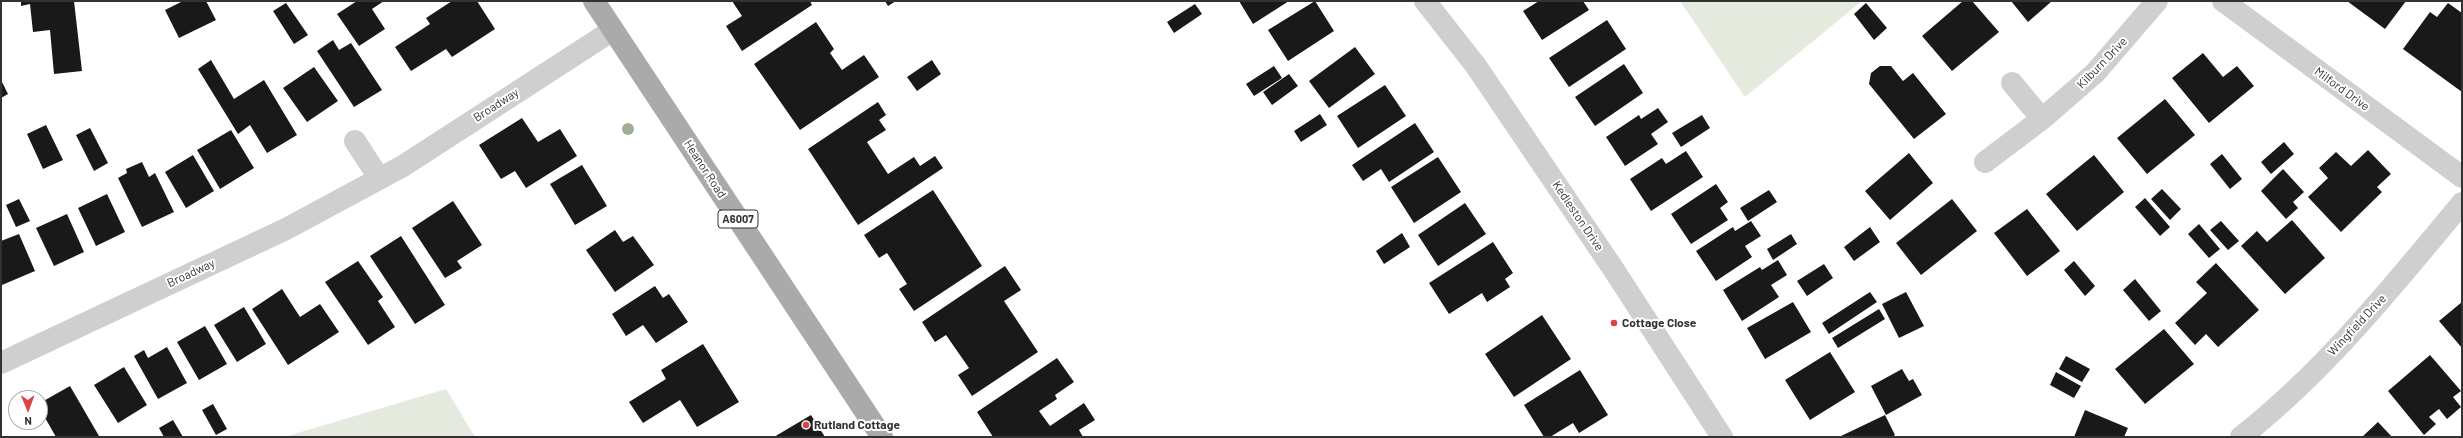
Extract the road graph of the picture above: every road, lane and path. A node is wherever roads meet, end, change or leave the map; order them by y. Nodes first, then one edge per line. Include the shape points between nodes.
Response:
1 (594, 1) edge
2 (1425, 1) edge
3 (2156, 1) edge
4 (2223, 1) edge
5 (613, 30) junction
6 (2012, 83) dead end
7 (2042, 119) junction
8 (355, 141) dead end
9 (1985, 162) dead end
10 (2462, 177) edge
11 (378, 178) junction
12 (2462, 203) edge
13 (1, 363) edge
14 (882, 437) edge
15 (1722, 437) edge
16 (2242, 437) edge

1 - 5 main road, Heanor Road / A6007
2 - 15 street, Kedleston Drive via 1480,73 1614,270
3 - 7 street, Kilburn Drive via 2095,73
4 - 10 street, Milford Drive
5 - 11 street, Broadway via 402,166
5 - 14 main road, Heanor Road / A6007
6 - 7 street
7 - 9 street, Kilburn Drive
8 - 11 street
11 - 13 street, Broadway via 286,229
12 - 16 street, Wingfield Drive via 2377,305 2313,372

